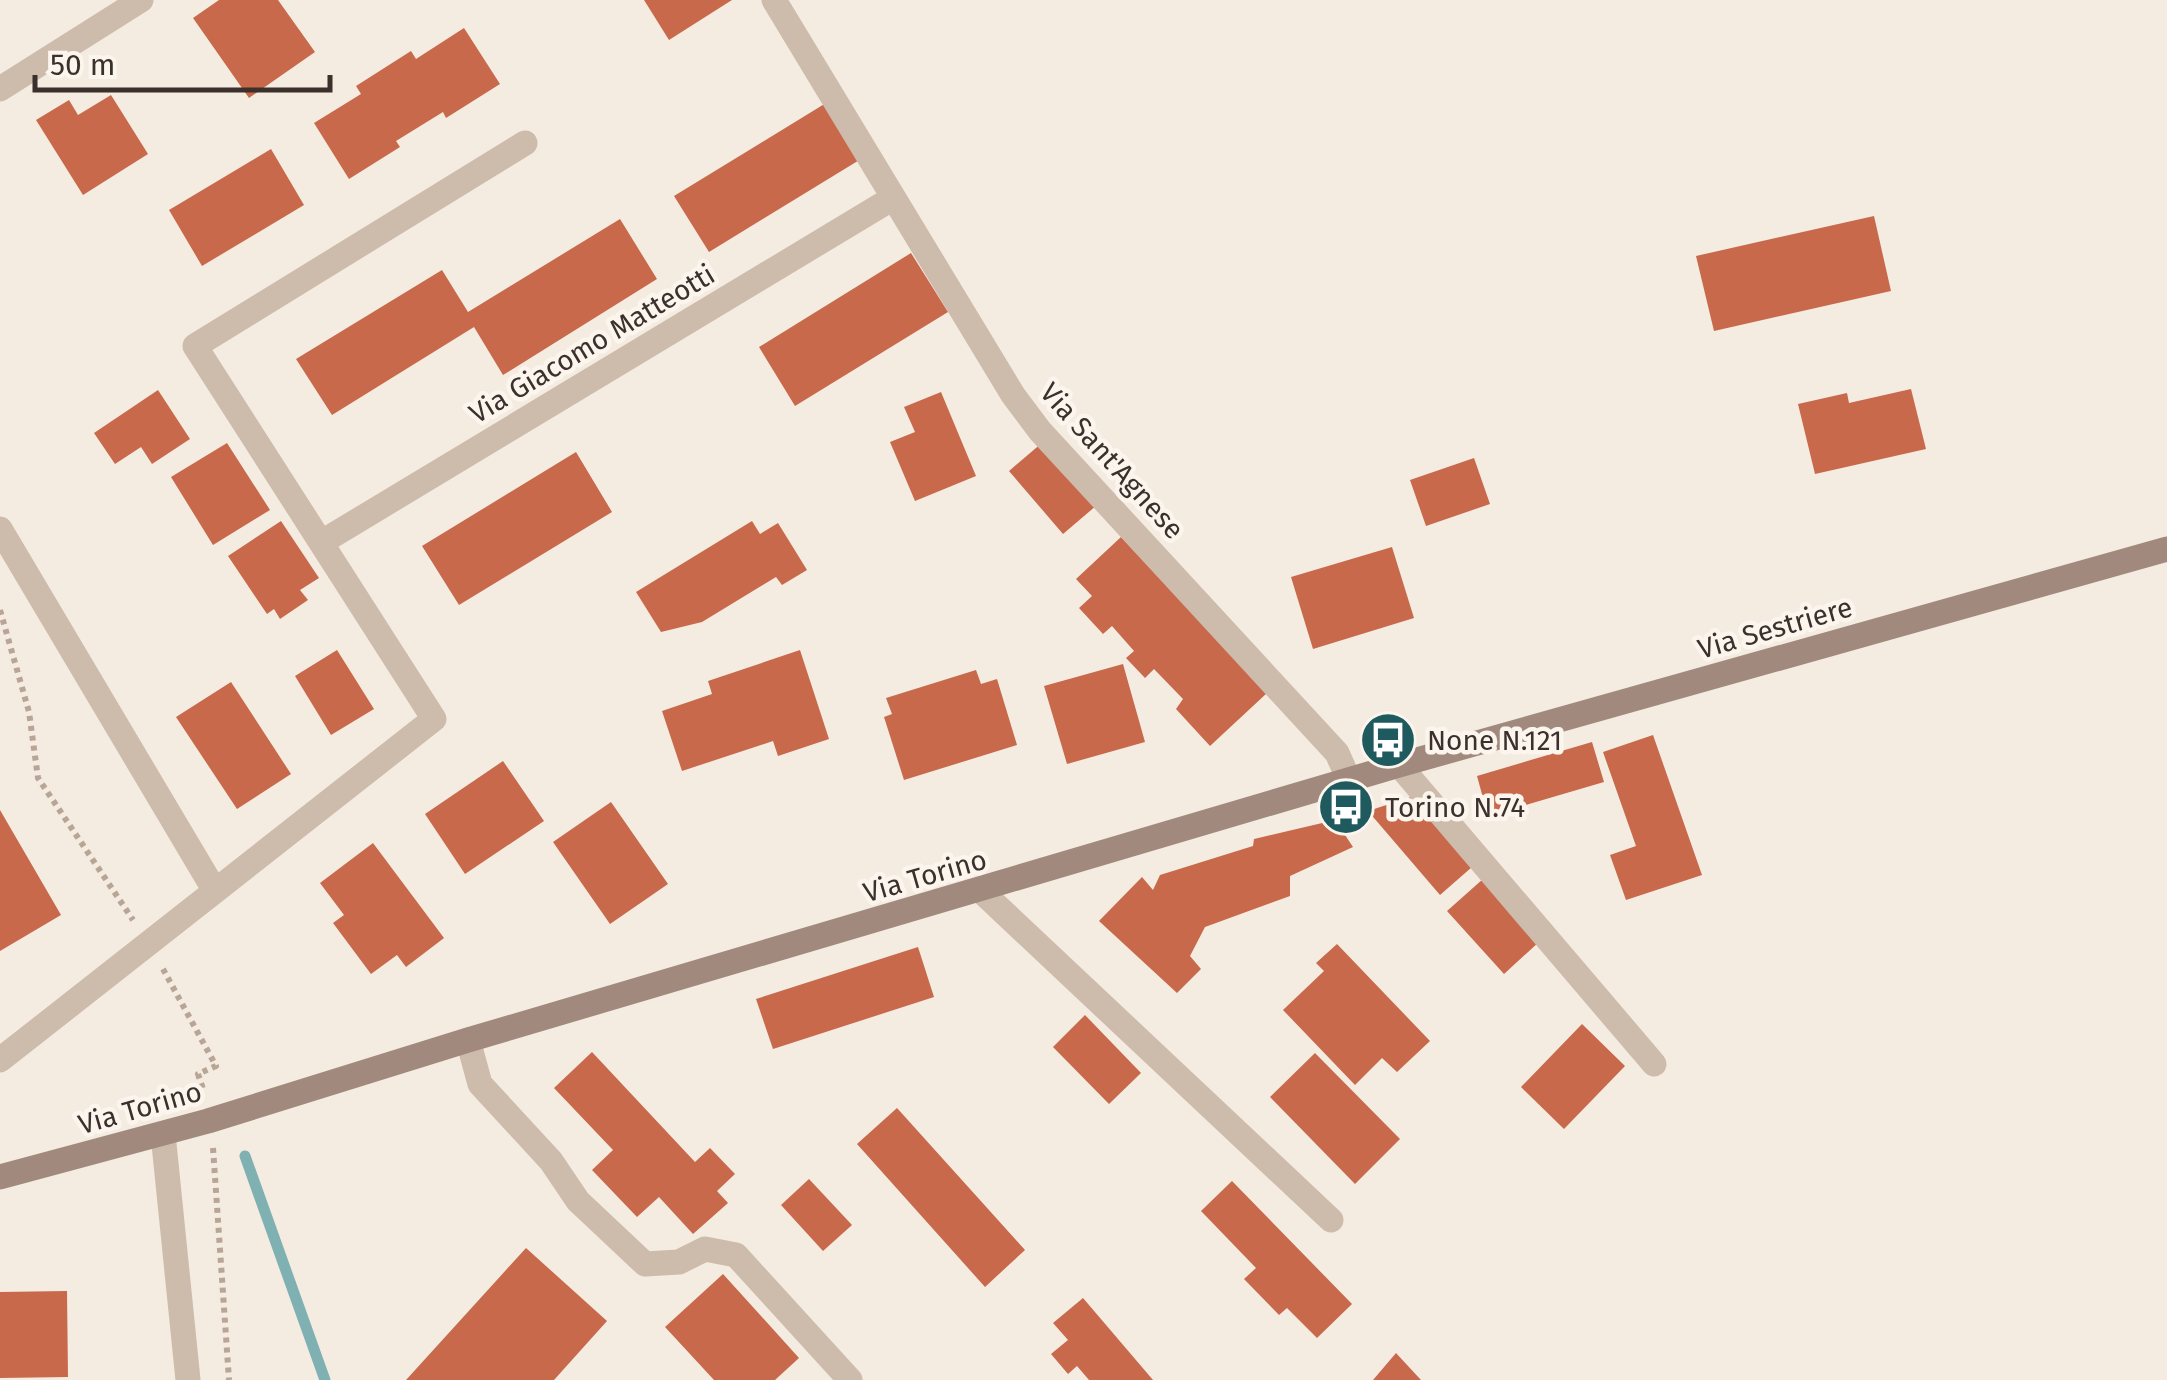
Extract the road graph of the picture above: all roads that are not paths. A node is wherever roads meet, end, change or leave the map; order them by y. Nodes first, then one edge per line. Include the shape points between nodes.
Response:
1 (141, 0) edge
2 (774, 0) edge
3 (0, 89) edge
4 (525, 143) dead end
5 (893, 198) junction
6 (0, 529) edge
7 (322, 542) junction
8 (2167, 549) edge
9 (1399, 765) junction
10 (1348, 780) junction
11 (214, 891) junction
12 (981, 891) junction
13 (468, 1040) junction
14 (0, 1060) edge
15 (1654, 1064) dead end
16 (163, 1134) junction
17 (0, 1178) edge
18 (1331, 1220) dead end
19 (188, 1380) edge
20 (850, 1380) edge

1 - 3 street
2 - 5 street, Via Sant'Agnese
4 - 7 street via 195,346
5 - 7 street, Via Giacomo Matteotti
5 - 10 street, Via Sant'Agnese via 1040,431 1337,753
6 - 11 street
7 - 11 street via 434,719
8 - 9 main road, Via Sestriere
9 - 10 main road, Via Torino
9 - 15 street
10 - 12 main road, Via Torino
11 - 14 street
12 - 13 main road, Via Torino
12 - 18 street
13 - 16 main road, Via Torino
13 - 20 street via 480,1084 578,1201 645,1264 680,1262 705,1249 736,1255
16 - 17 main road, Via Torino
16 - 19 street

